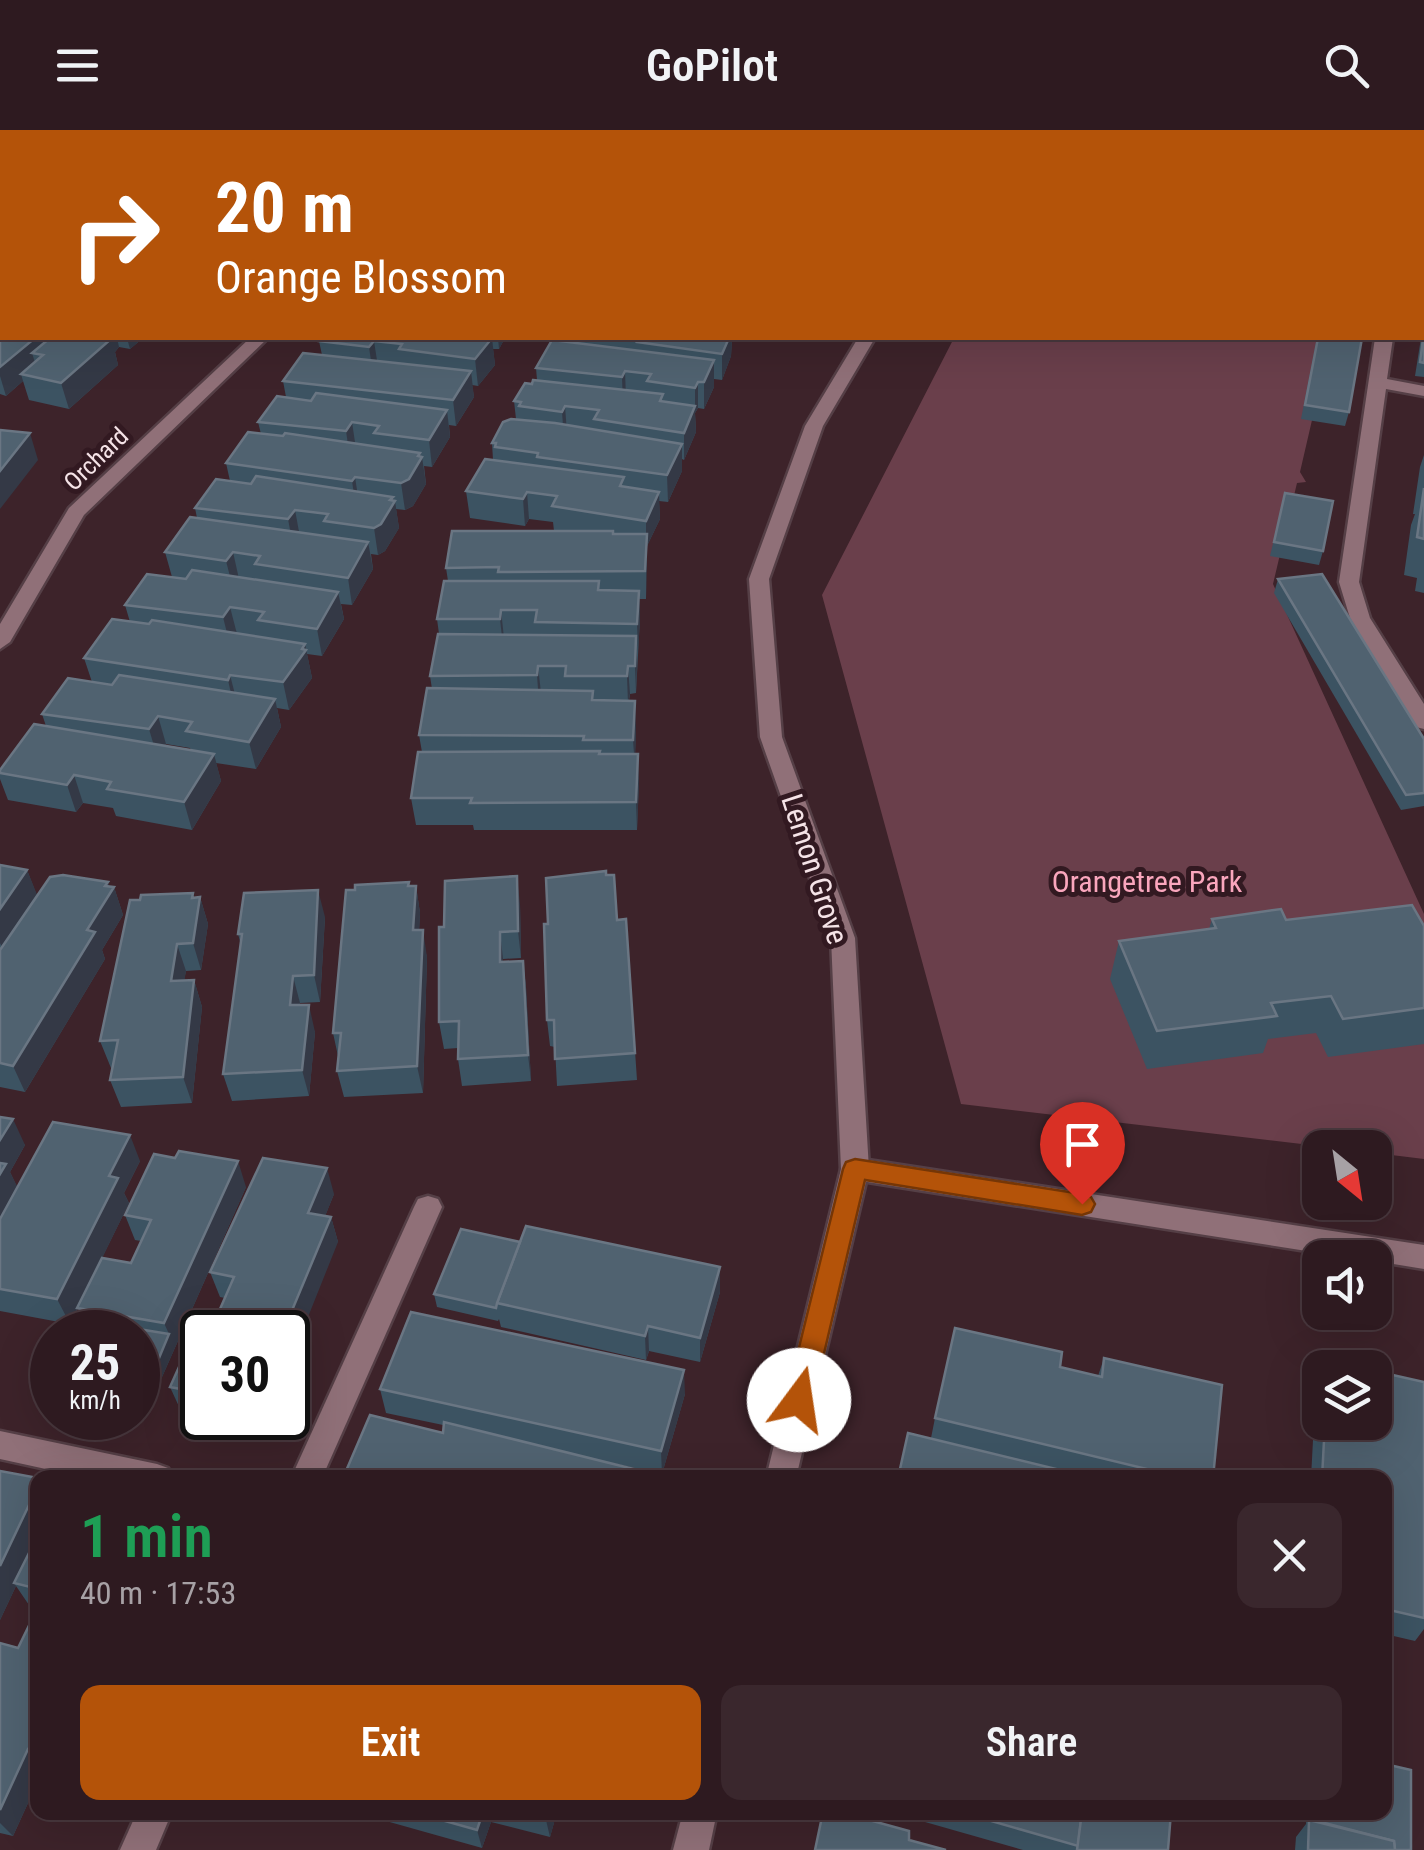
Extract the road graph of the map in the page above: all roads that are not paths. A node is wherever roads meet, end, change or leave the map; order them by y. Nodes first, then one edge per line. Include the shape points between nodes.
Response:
1 (256, 340) edge
2 (865, 340) edge
3 (1384, 340) edge
4 (1377, 382) junction
5 (1424, 391) edge
6 (0, 642) edge
7 (1424, 722) edge
8 (855, 1169) junction
9 (428, 1207) dead end
10 (1424, 1257) edge
11 (0, 1444) edge
12 (120, 1470) edge
13 (310, 1470) edge
14 (783, 1470) edge
15 (151, 1820) edge
16 (698, 1820) edge
17 (138, 1850) edge
18 (691, 1850) edge

1 - 6 street, Orchard via 76,512
2 - 8 street, Lemon Grove via 814,426 759,580 771,738 843,938
3 - 4 street
4 - 5 street
4 - 7 street via 1349,582 1360,618
8 - 10 street
8 - 14 street, Lemon Grove
9 - 13 street
11 - 12 street
15 - 17 street
16 - 18 street

